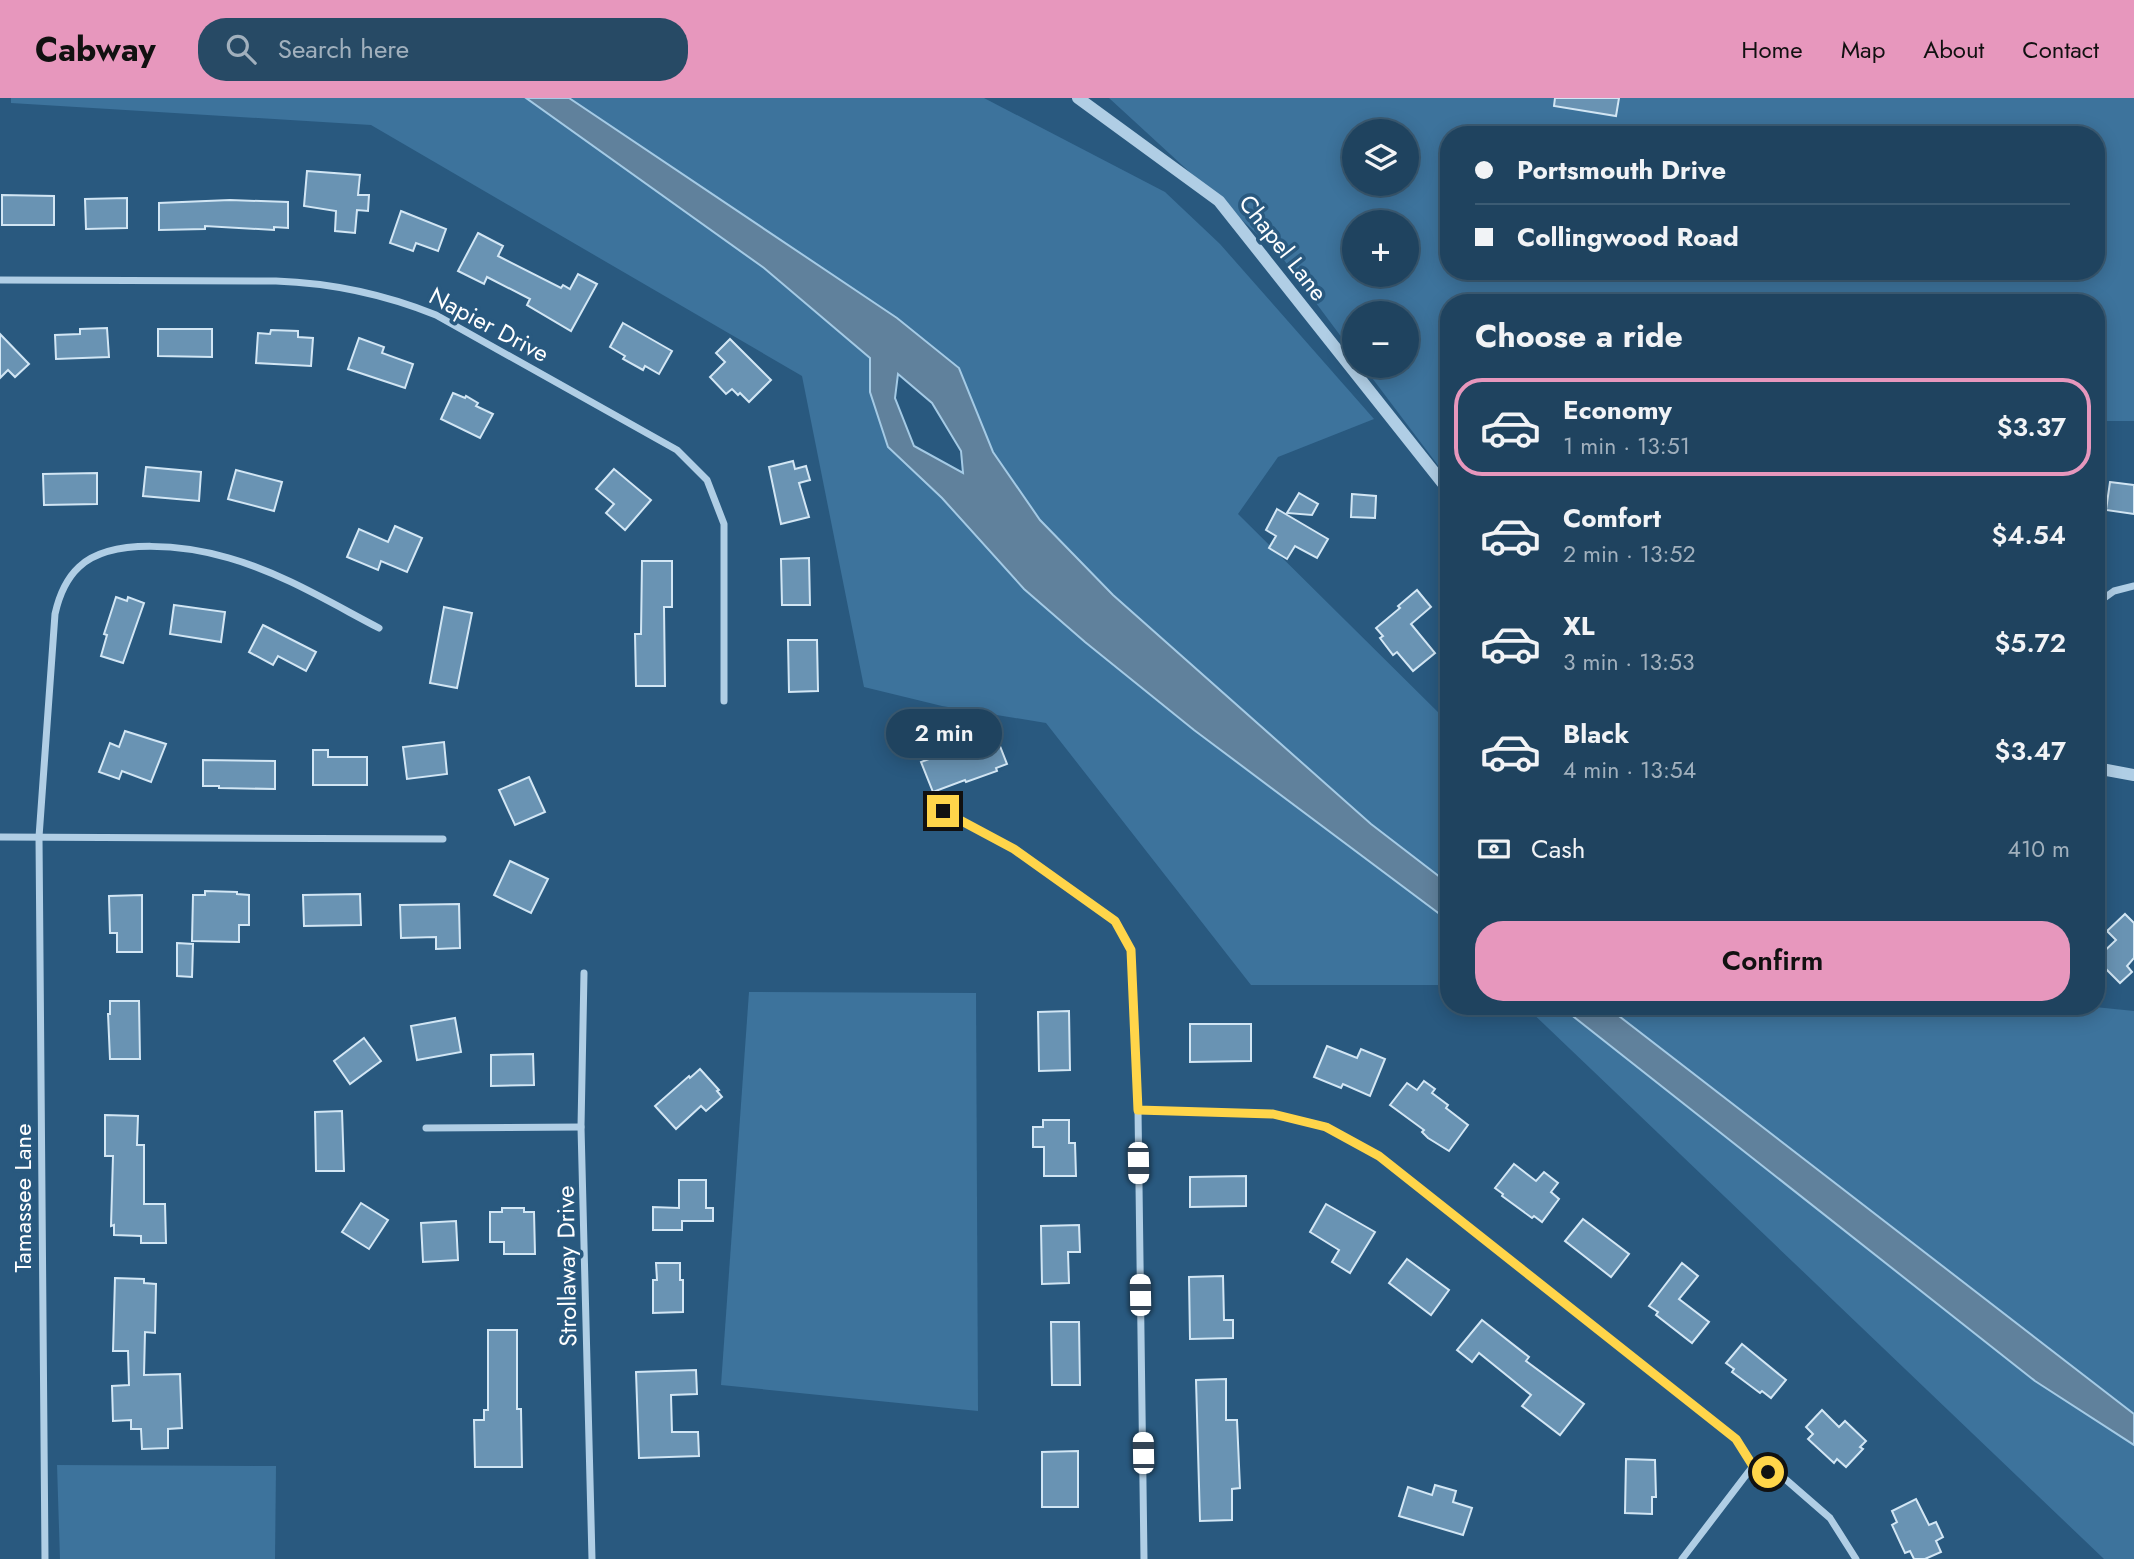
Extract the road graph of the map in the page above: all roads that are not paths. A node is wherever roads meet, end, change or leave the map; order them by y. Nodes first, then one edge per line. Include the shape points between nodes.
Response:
1 (1078, 98) edge
2 (0, 280) edge
3 (1440, 480) edge
4 (2134, 586) edge
5 (2105, 598) edge
6 (379, 628) dead end
7 (724, 701) dead end
8 (2105, 770) edge
9 (2134, 775) edge
10 (943, 811) dead end
11 (0, 836) edge
12 (39, 837) junction
13 (443, 839) dead end
14 (584, 973) dead end
15 (1138, 1110) junction
16 (581, 1127) junction
17 (426, 1128) dead end
18 (1753, 1466) junction
19 (46, 1559) edge
20 (592, 1559) edge
21 (1144, 1559) edge
22 (1682, 1559) edge
23 (1856, 1559) edge

1 - 3 street, Chapel Lane via 1219,201
2 - 7 street, Napier Drive via 276,281 360,291 436,315 677,450 708,480 724,524
4 - 5 street
6 - 12 street, Tamassee Lane via 284,579 228,558 175,548 136,547 102,552 79,566 60,594 55,614
8 - 9 street
10 - 15 street via 1014,849 1115,921 1131,950
11 - 12 street
12 - 13 street
12 - 19 street, Tamassee Lane
14 - 16 street, Strollaway Drive
15 - 18 street via 1273,1114 1326,1127 1379,1156 1736,1439
15 - 21 street
16 - 17 street
16 - 20 street, Strollaway Drive
18 - 22 street
18 - 23 street via 1784,1478 1830,1518

